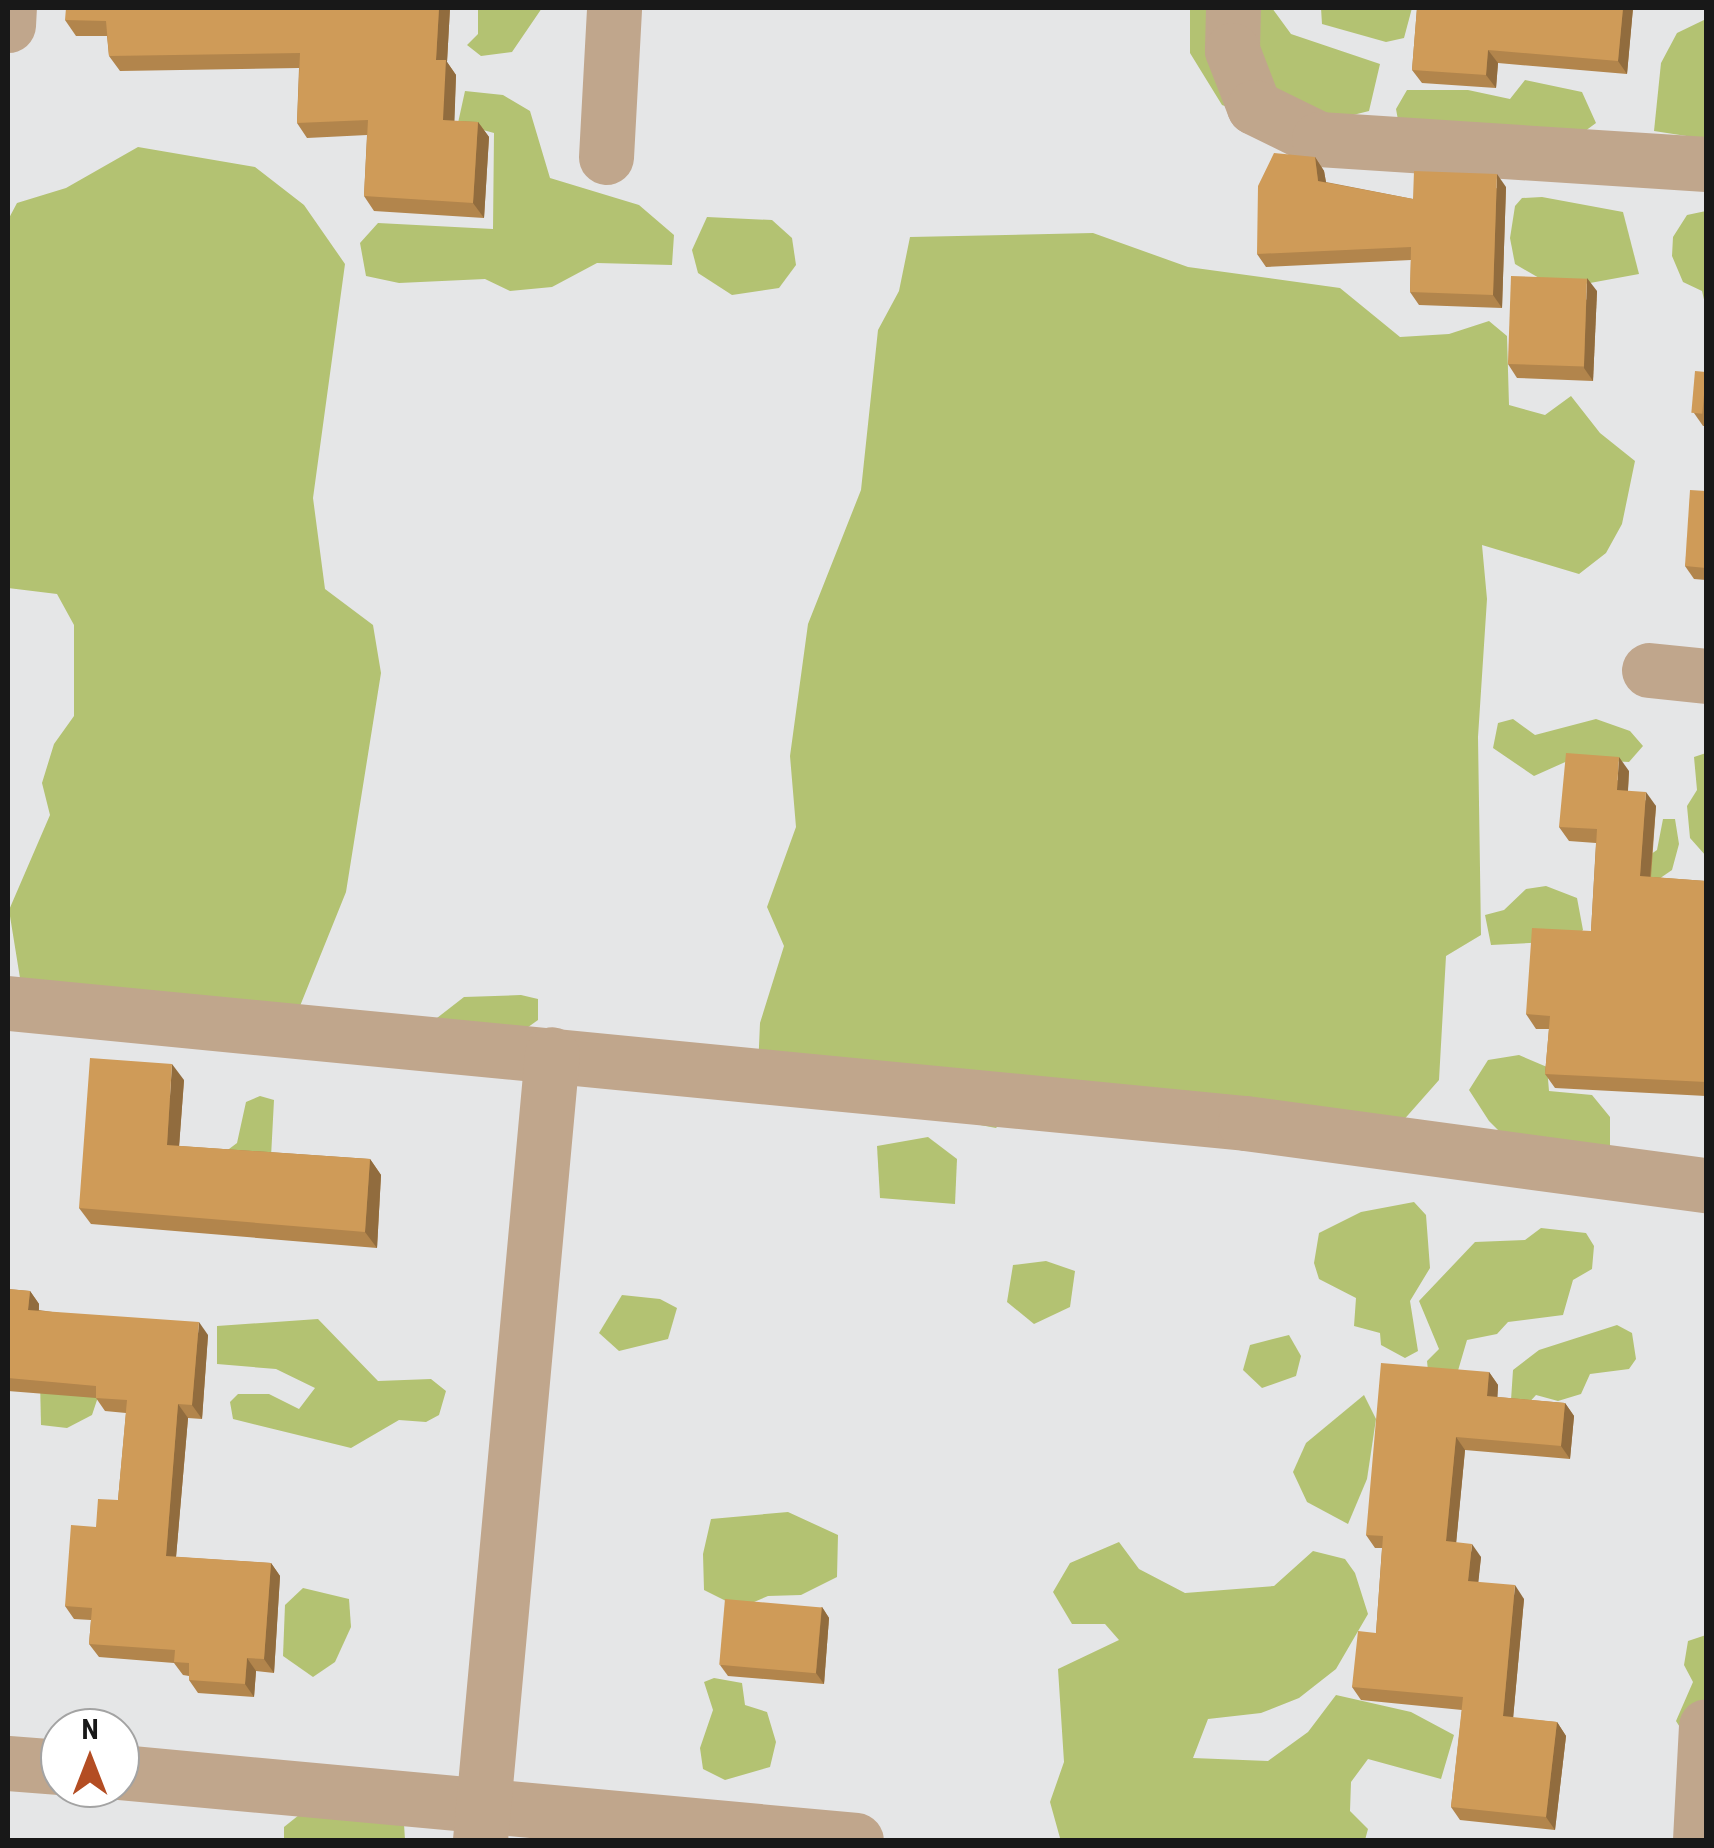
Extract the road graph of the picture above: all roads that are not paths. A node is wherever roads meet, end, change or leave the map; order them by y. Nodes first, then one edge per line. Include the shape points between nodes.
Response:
1 (9, 8) edge
2 (614, 8) edge
3 (1233, 8) edge
4 (8, 25) edge
5 (606, 157) dead end
6 (1706, 164) edge
7 (1649, 670) dead end
8 (1706, 676) edge
9 (8, 1003) edge
10 (552, 1054) junction
11 (1706, 1185) edge
12 (1706, 1726) edge
13 (8, 1762) edge
14 (40, 1765) edge
15 (140, 1775) edge
16 (481, 1822) edge
17 (856, 1840) edge
18 (1700, 1840) edge

1 - 4 street
2 - 5 street
3 - 6 street via 1232,50 1254,107 1319,139
7 - 8 street
9 - 10 street
10 - 11 street via 1245,1123
10 - 16 street
12 - 18 street
13 - 14 street
15 - 16 street
16 - 17 street

